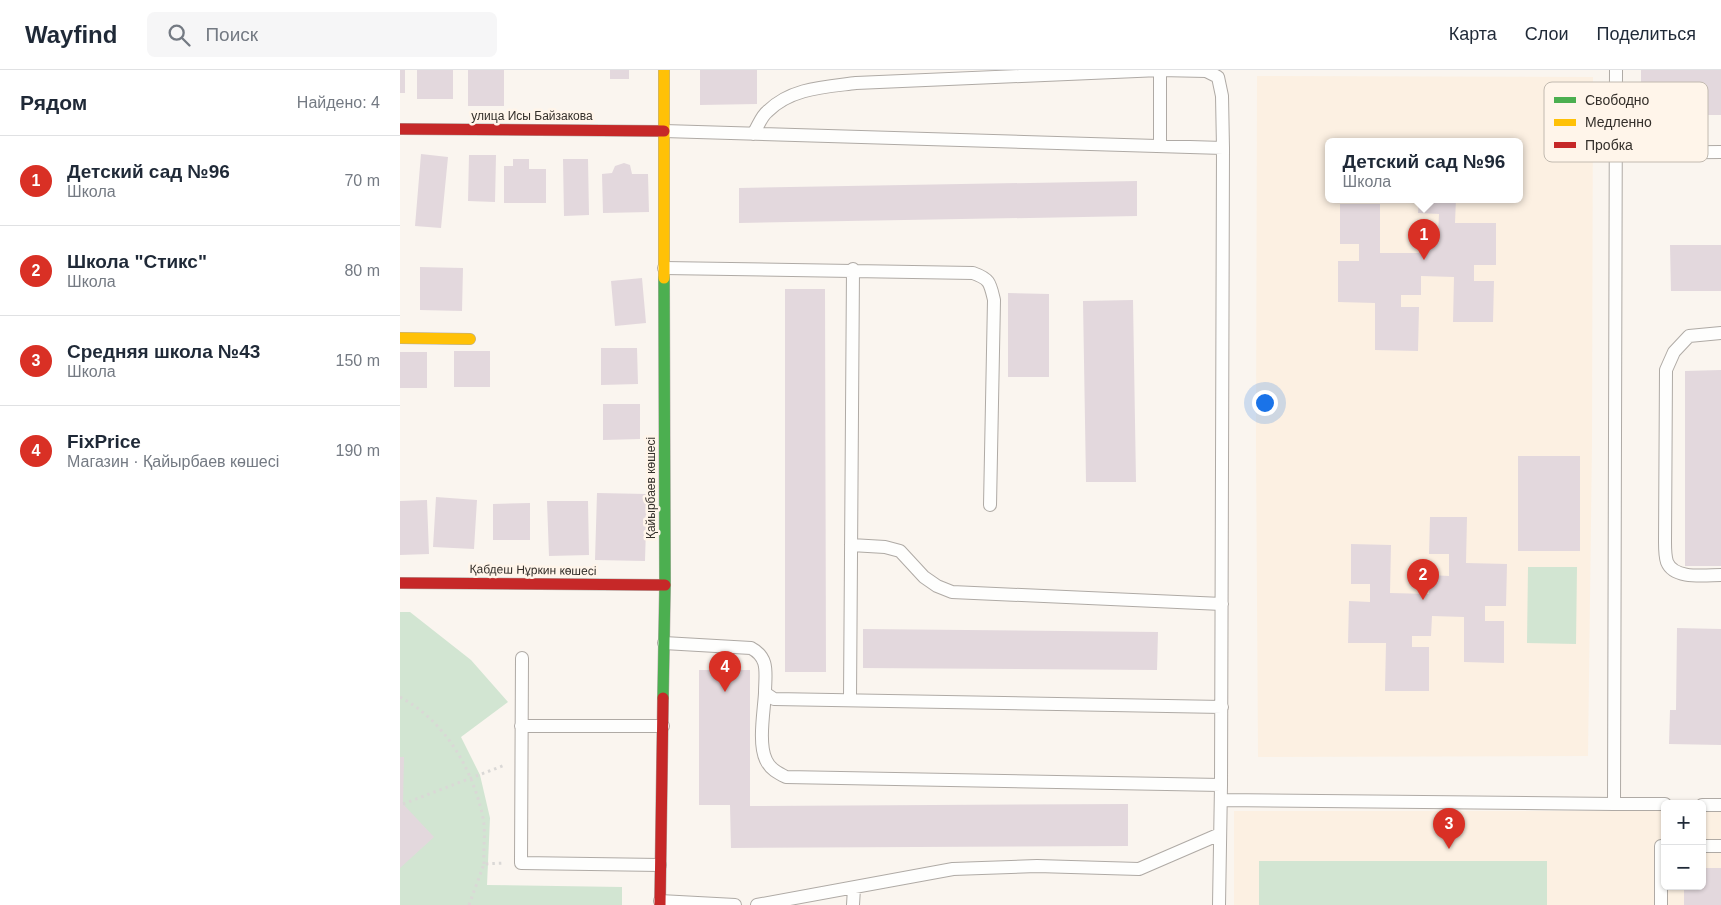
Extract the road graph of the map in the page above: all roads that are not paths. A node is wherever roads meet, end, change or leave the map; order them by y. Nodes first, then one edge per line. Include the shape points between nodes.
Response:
1 (664, 70) edge
2 (857, 70) edge
3 (1160, 70) edge
4 (1206, 70) edge
5 (856, 83) junction
6 (400, 129) edge
7 (664, 131) junction
8 (753, 134) junction
9 (1160, 146) junction
10 (1223, 148) junction
11 (1708, 152) edge
12 (1721, 152) edge
13 (1616, 162) edge
14 (664, 268) junction
15 (853, 270) junction
16 (1721, 333) edge
17 (400, 338) edge
18 (470, 340) dead end
19 (990, 505) dead end
20 (851, 546) junction
21 (1721, 575) edge
22 (400, 582) edge
23 (665, 585) junction
24 (1222, 604) junction
25 (664, 643) junction
26 (522, 658) dead end
27 (765, 693) junction
28 (850, 699) junction
29 (1222, 707) junction
30 (521, 726) junction
31 (663, 726) junction
32 (1221, 785) junction
33 (1221, 800) junction
34 (1614, 804) junction
35 (1661, 804) edge
36 (1706, 804) edge
37 (1721, 804) edge
38 (1220, 834) junction
39 (1706, 846) edge
40 (1721, 846) edge
41 (660, 866) junction
42 (854, 888) junction
43 (1662, 890) edge
44 (660, 903) edge
45 (735, 905) edge
46 (757, 905) edge
47 (853, 905) edge
48 (1219, 905) edge
49 (1662, 905) edge

1 - 7 street, Қайырбаев көшесі
2 - 5 lane
3 - 4 lane
3 - 5 lane
3 - 9 lane
4 - 10 lane via 1218,77 1222,96
5 - 8 lane via 785,97 766,112
6 - 7 street, улица Исы Байзакова
7 - 8 lane
7 - 14 street, Қайырбаев көшесі
8 - 9 lane
9 - 10 lane
10 - 24 lane
11 - 12 lane
13 - 34 lane
14 - 15 lane
14 - 23 street, Қайырбаев көшесі
15 - 19 lane via 973,273 990,282 994,300
15 - 20 lane
16 - 21 lane via 1689,336 1674,352 1666,370 1665,542 1667,562 1673,571 1687,575
17 - 18 street
20 - 24 lane via 900,551 924,577 952,592
20 - 28 lane
22 - 23 street, Қабдеш Нұркин көшесі
23 - 25 street, Қайырбаев көшесі
24 - 29 lane
25 - 27 lane via 751,648 761,653 764,662
25 - 31 street, Қайырбаев көшесі
26 - 30 lane
27 - 28 lane via 774,699
27 - 32 lane via 762,749 774,771 786,777
28 - 29 lane
29 - 32 lane
30 - 31 lane
30 - 41 lane via 521,863
31 - 41 street, Қайырбаев көшесі
32 - 33 lane
33 - 34 lane
33 - 38 lane
34 - 35 lane
36 - 37 lane
38 - 42 lane via 1139,869 953,868
38 - 48 lane
39 - 40 lane
41 - 44 street, Қайырбаев көшесі
42 - 46 lane
42 - 47 lane
43 - 49 lane
44 - 45 lane

